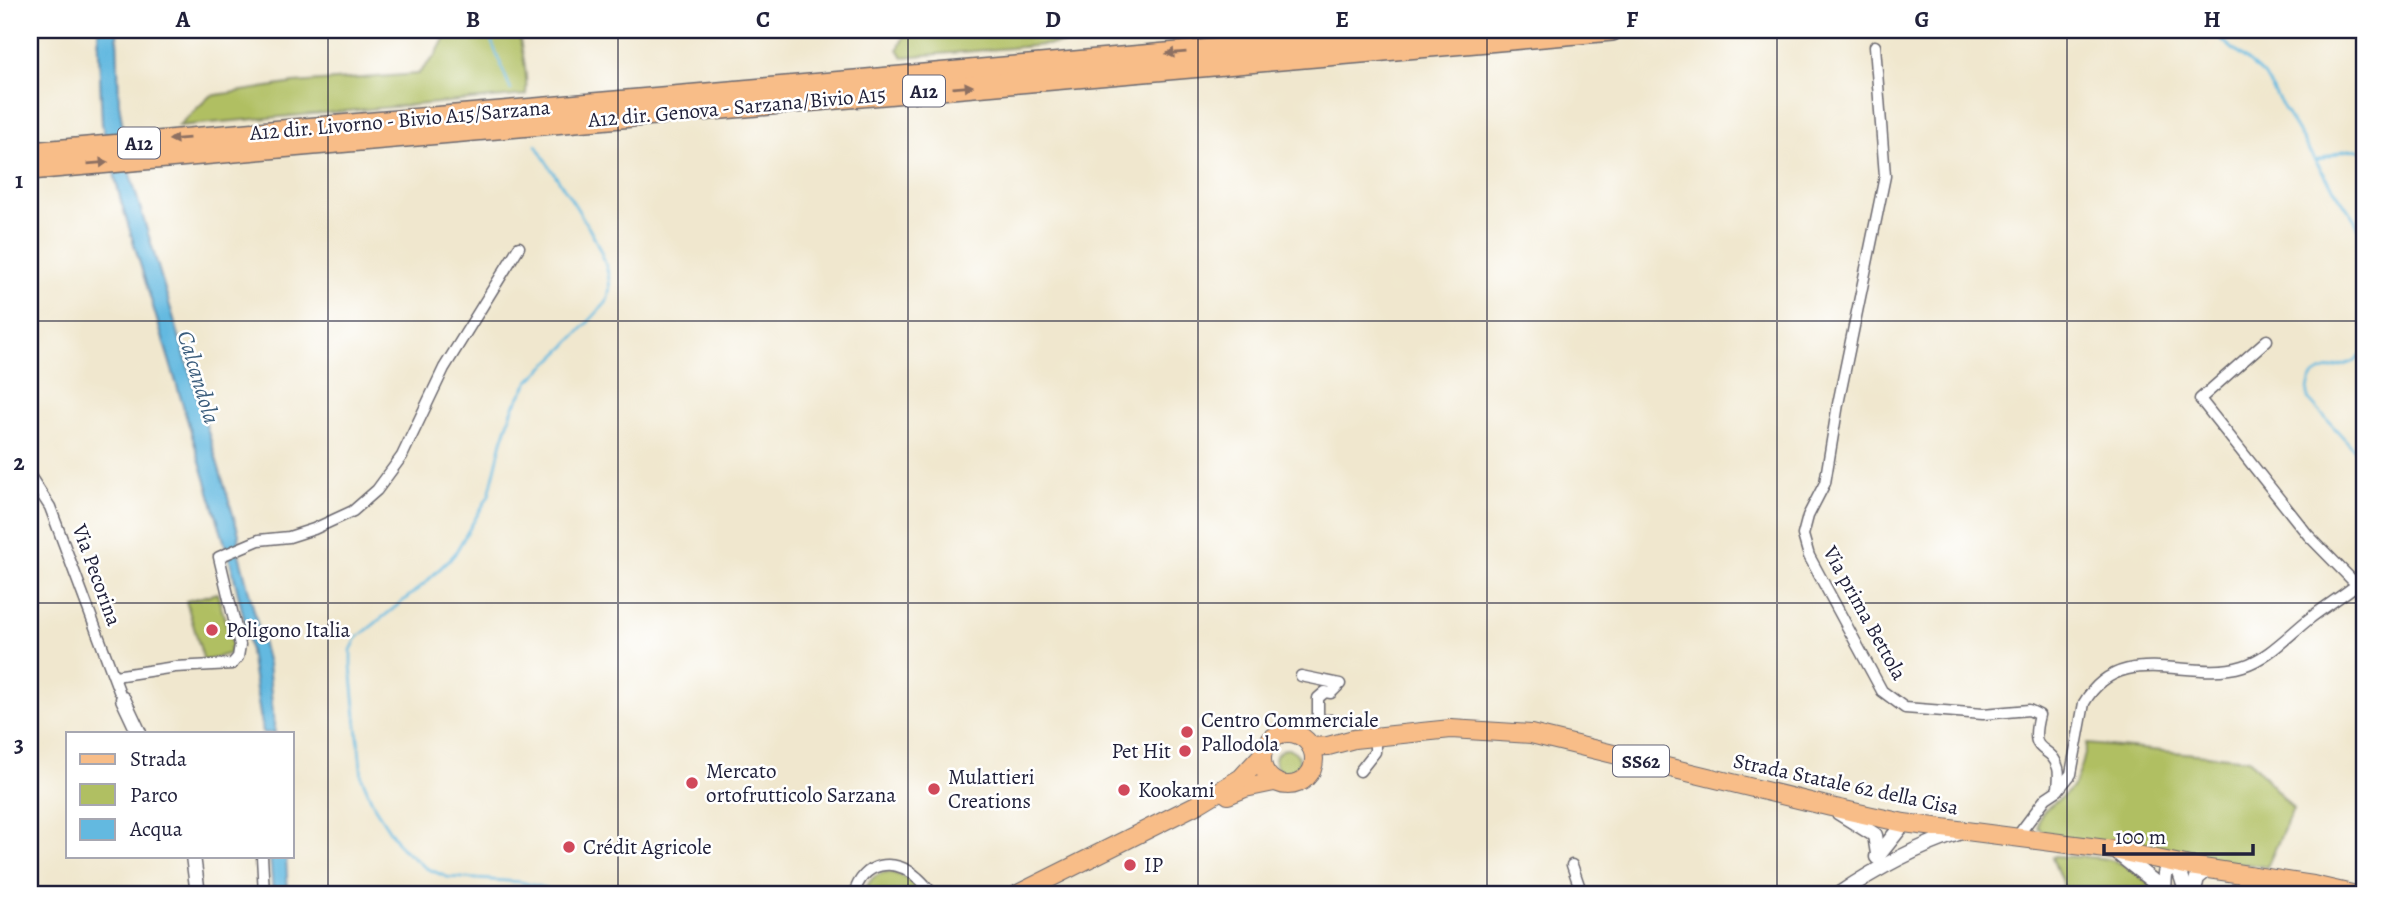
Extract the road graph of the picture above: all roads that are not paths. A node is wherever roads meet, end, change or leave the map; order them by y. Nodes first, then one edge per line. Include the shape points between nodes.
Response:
1 (1440, 30) edge
2 (1612, 30) edge
3 (1875, 46) dead end
4 (30, 153) edge
5 (30, 169) edge
6 (519, 247) dead end
7 (2267, 340) dead end
8 (30, 476) edge
9 (2361, 581) edge
10 (115, 676) junction
11 (1301, 676) dead end
12 (121, 695) joint
13 (1331, 720) dead end
14 (139, 732) edge
15 (1375, 737) junction
16 (1311, 747) junction
17 (1262, 755) junction
18 (1312, 771) junction
19 (1360, 771) dead end
20 (1274, 782) junction
21 (2058, 790) junction
22 (1198, 804) junction
23 (1831, 807) junction
24 (1905, 823) junction
25 (1962, 832) junction
26 (2015, 838) junction
27 (2114, 850) junction
28 (1878, 854) junction
29 (1904, 854) junction
30 (193, 858) edge
31 (262, 858) edge
32 (2177, 863) junction
33 (1572, 865) dead end
34 (2208, 869) junction
35 (1871, 872) junction
36 (2166, 892) edge
37 (198, 894) edge
38 (264, 894) edge
39 (855, 894) edge
40 (933, 894) edge
41 (1018, 894) edge
42 (1582, 894) edge
43 (1839, 894) edge
44 (2187, 894) edge
45 (2193, 894) edge
46 (2350, 894) edge

1 -> 4 highway, A12 dir. Livorno - Bivio A15/Sarzana / A12
5 -> 2 highway, A12 dir. Genova - Sarzana/Bivio A15 / A12
3 - 21 street, Via prima Bettola via 1885,176 1825,483 1803,536 1808,556 1882,691 1905,708 1983,714 2035,711 2039,715 2035,737 2060,771
6 - 10 street via 444,368 402,456 377,490 353,511 314,529 259,540 222,556 240,645 232,664
7 - 9 street via 2200,399 2308,535
8 - 10 street, Via Pecorina via 50,507
9 - 21 street via 2245,666 2224,670 2152,665 2105,678 2084,703 2071,774
10 - 12 street, Via Pecorina
11 - 13 street via 1340,684 1318,698 1318,717
12 - 14 street, Via Pecorina
15 - 16 main road, Strada Statale 62 della Cisa / SS62
15 - 18 main road, Strada Statale 62 della Cisa / SS62 via 1336,750
15 - 19 street via 1375,752
15 - 23 main road, Strada Statale 62 della Cisa / SS62 via 1451,729 1531,734
16 - 17 main road, Strada Statale 62 della Cisa / SS62 via 1301,736 1282,733 1269,741
16 - 18 main road
17 - 20 main road via 1265,773
17 - 22 main road, Strada Statale 62 della Cisa / SS62 via 1241,778
18 - 20 main road, Strada Statale 62 della Cisa / SS62 via 1297,784
20 - 22 main road, Strada Statale 62 della Cisa / SS62
21 - 26 street via 2046,798
22 - 41 main road, Strada Statale 62 della Cisa / SS62
23 - 24 main road, Strada Statale 62 della Cisa / SS62
23 - 28 street via 1875,835
24 - 25 main road, Strada Statale 62 della Cisa / SS62
24 - 28 street
24 - 29 street
25 - 26 main road, Strada Statale 62 della Cisa / SS62
25 - 29 street
26 - 27 main road, Strada Statale 62 della Cisa / SS62
27 - 32 main road, Strada Statale 62 della Cisa / SS62
27 - 36 street
28 - 35 street
29 - 35 street
30 - 37 street
31 - 38 street
32 - 34 main road, Strada Statale 62 della Cisa / SS62
32 - 36 street via 2165,873
32 - 44 street
33 - 42 street
34 - 45 street via 2197,878
34 - 46 main road, Strada Statale 62 della Cisa / SS62
35 - 43 street
39 - 40 street via 865,873 888,865 917,876

